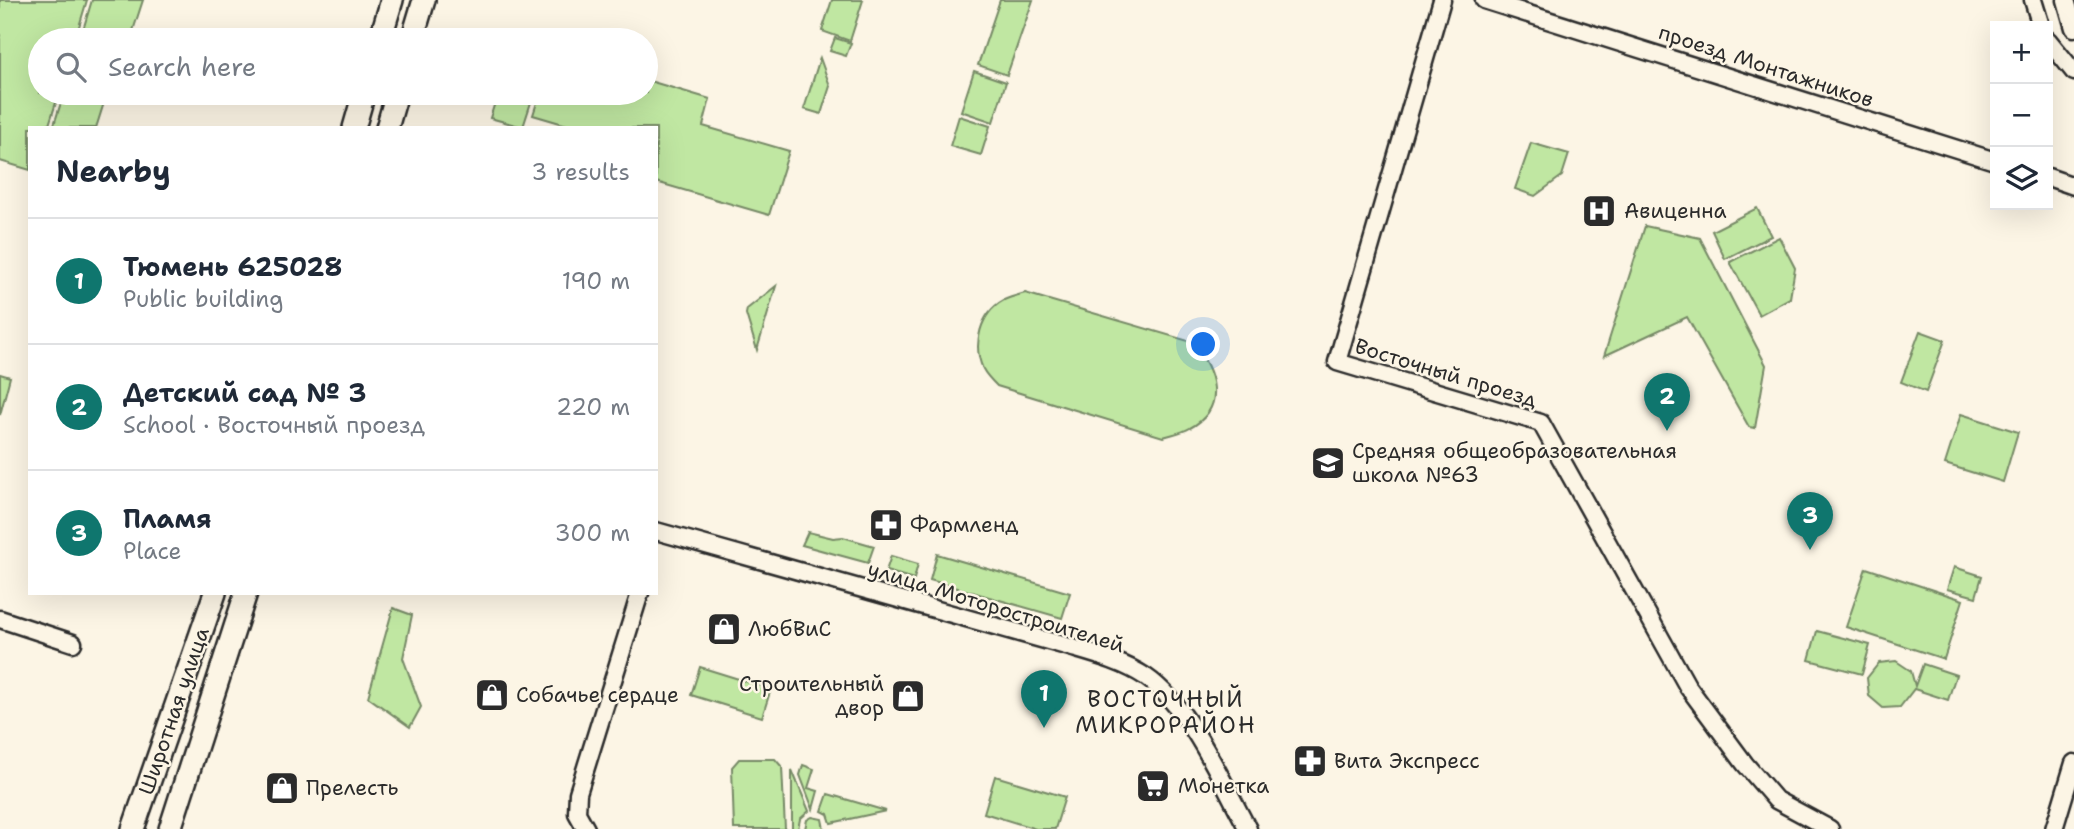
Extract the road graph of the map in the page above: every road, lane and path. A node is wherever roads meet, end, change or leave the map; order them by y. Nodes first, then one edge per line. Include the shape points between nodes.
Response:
1 (1442, 0) edge
2 (1484, 0) edge
3 (2033, 0) edge
4 (2066, 0) edge
5 (392, 1) edge
6 (421, 4) edge
7 (2039, 21) edge
8 (384, 28) edge
9 (415, 28) edge
10 (2074, 28) edge
11 (2053, 46) edge
12 (2074, 72) edge
13 (361, 105) edge
14 (394, 105) edge
15 (355, 126) edge
16 (388, 126) edge
17 (1990, 159) edge
18 (2053, 179) edge
19 (2074, 186) edge
20 (658, 533) edge
21 (214, 595) edge
22 (245, 595) edge
23 (639, 595) edge
24 (0, 619) edge
25 (74, 643) dead end
26 (2074, 763) edge
27 (133, 829) edge
28 (170, 829) edge
29 (586, 829) edge
30 (1248, 829) edge
31 (1830, 829) edge
32 (2054, 829) edge

1 - 31 street, Восточный проезд via 1337,362 1541,423 1688,687 1776,800
2 - 17 street, проезд Монтажников
3 - 7 street
4 - 10 street
5 - 8 main road
6 - 9 main road
11 - 12 street
13 - 15 main road
14 - 16 main road
18 - 19 street
20 - 30 street, улица Моторостроителей via 1127,667 1180,710
21 - 27 main road, Широтная улица
22 - 28 main road, Широтная улица
23 - 29 street via 578,793 577,813
24 - 25 street
26 - 32 street

